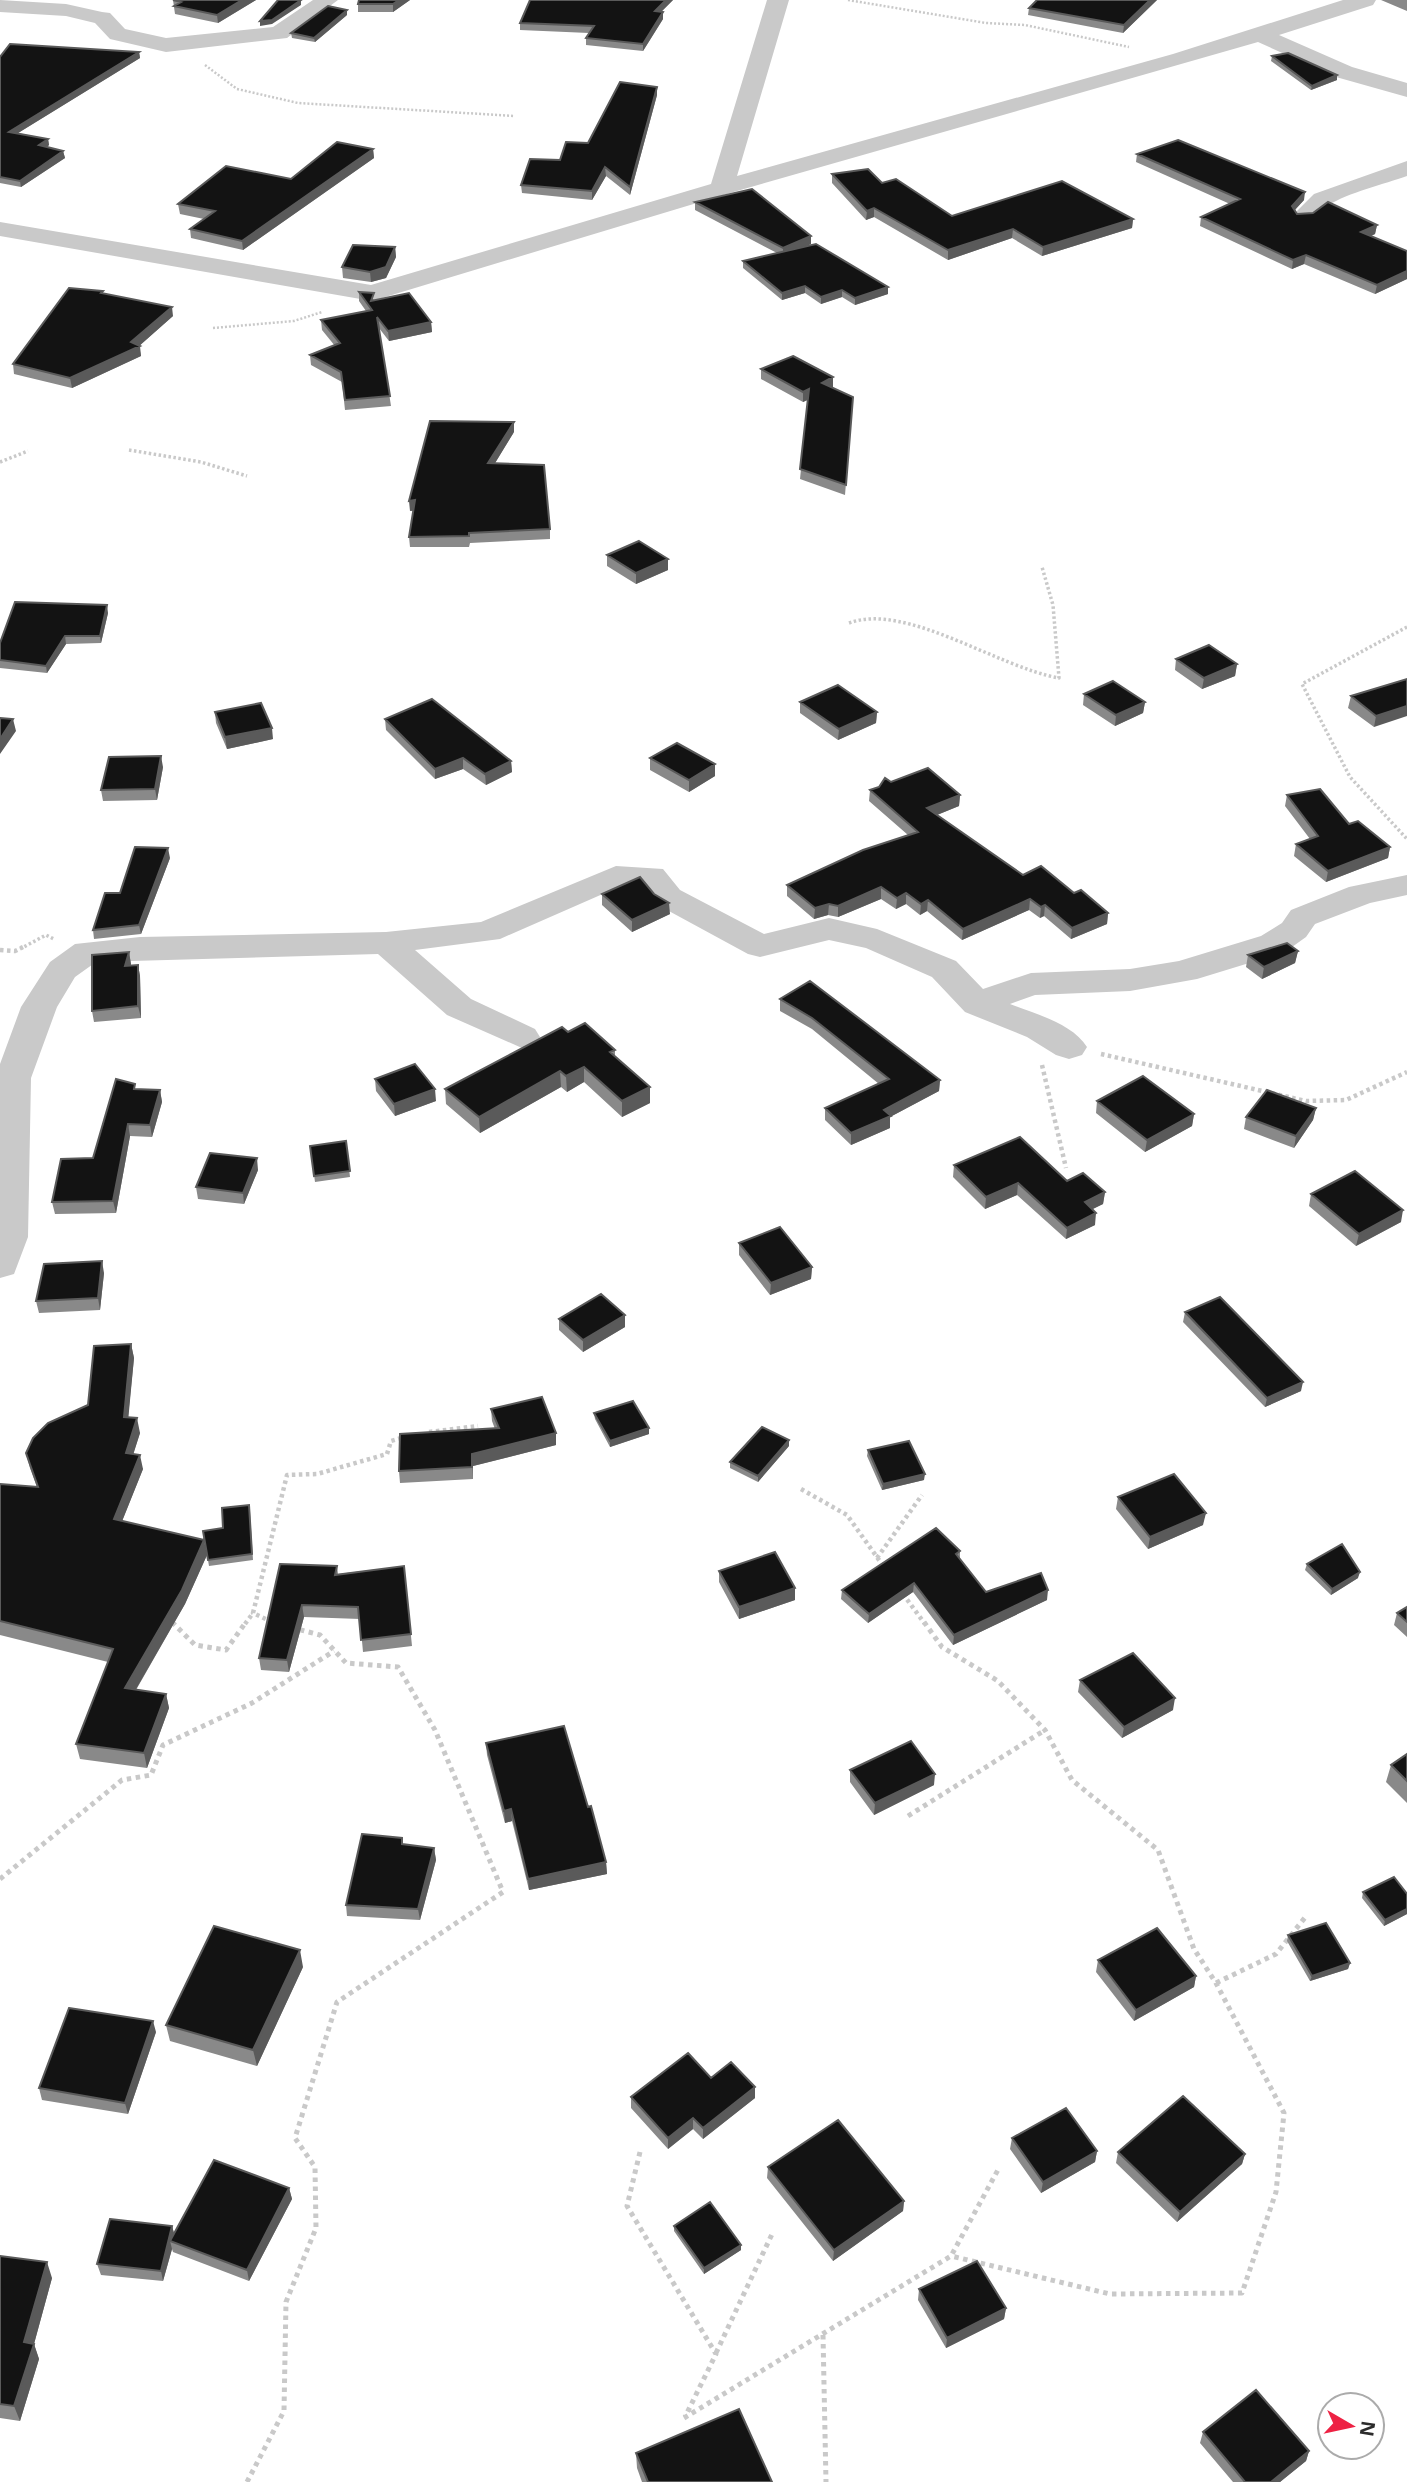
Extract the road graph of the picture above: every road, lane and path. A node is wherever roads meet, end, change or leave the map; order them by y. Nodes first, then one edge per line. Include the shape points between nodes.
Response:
1 (91, 0) edge
2 (327, 0) edge
3 (778, 0) edge
4 (848, 0) edge
5 (1365, 0) edge
6 (0, 6) edge
7 (66, 10) junction
8 (1261, 35) junction
9 (188, 44) junction
10 (1181, 59) junction
11 (1407, 90) edge
12 (515, 116) dead end
13 (1407, 169) edge
14 (722, 188) junction
15 (1305, 215) edge
16 (0, 229) edge
17 (372, 293) junction
18 (213, 328) dead end
19 (129, 450) dead end
20 (28, 452) dead end
21 (0, 462) edge
22 (247, 476) dead end
23 (1042, 567) dead end
24 (849, 623) dead end
25 (1407, 626) edge
26 (1407, 839) edge
27 (1407, 885) edge
28 (386, 943) junction
29 (977, 1004) junction
30 (522, 1037) dead end
31 (1055, 1038) junction
32 (1407, 1072) edge
33 (1066, 1168) dead end
34 (0, 1264) edge
35 (478, 1426) edge
36 (801, 1489) dead end
37 (922, 1495) dead end
38 (877, 1558) junction
39 (886, 1569) edge
40 (902, 1591) edge
41 (253, 1613) junction
42 (161, 1617) edge
43 (278, 1625) edge
44 (289, 1627) edge
45 (335, 1651) junction
46 (1045, 1730) junction
47 (908, 1816) dead end
48 (0, 1879) edge
49 (1307, 1915) dead end
50 (1216, 1983) junction
51 (640, 2152) dead end
52 (999, 2168) dead end
53 (773, 2232) dead end
54 (951, 2256) junction
55 (823, 2334) junction
56 (716, 2354) junction
57 (247, 2482) edge
58 (826, 2482) edge

1 - 7 street
2 - 9 street via 279,33
3 - 14 street
4 - 10 path via 1076,34
5 - 8 street
6 - 7 street
7 - 9 street via 102,18 118,34 166,45
8 - 10 street
8 - 11 street via 1344,72
9 - 12 path via 195,59 237,89 256,95 298,103
10 - 14 street
13 - 15 street via 1322,199
14 - 17 street
16 - 17 street
17 - 18 path via 294,321
19 - 22 path via 201,462
20 - 21 path
23 - 24 path via 1053,604 1059,678 992,660 930,630 892,619 870,614
25 - 26 path via 1302,684 1350,777
27 - 29 street via 1361,894 1303,917 1294,930 1273,944 1185,971 1130,980 1031,984
28 - 29 street via 488,933 616,876 651,876 668,897 760,946 829,929 877,940 944,969
28 - 30 street via 459,1007
28 - 34 street via 127,949 87,953 62,971 39,1007 13,1078 9,1237
29 - 31 street
31 - 32 path via 1306,1101 1346,1100
31 - 33 path via 1042,1076
35 - 41 path via 403,1437 391,1441 387,1454 317,1474 287,1475
36 - 38 path via 847,1515
37 - 38 path
38 - 39 path
40 - 46 path via 942,1647 998,1681
41 - 42 path via 226,1650 195,1645 174,1620
41 - 43 path
44 - 45 path via 320,1635
45 - 48 path via 252,1703 163,1745 151,1775 122,1780
45 - 57 path via 346,1663 398,1667 435,1730 503,1892 337,2002 295,2138 315,2168 316,2228 286,2302 284,2411
46 - 47 path
46 - 50 path via 1072,1780 1158,1850 1194,1949
49 - 50 path via 1276,1954
50 - 54 path via 1284,2113 1276,2192 1242,2293 1110,2294
51 - 56 path via 627,2206
52 - 54 path
53 - 56 path
54 - 55 path
55 - 56 path via 684,2418
55 - 58 path

